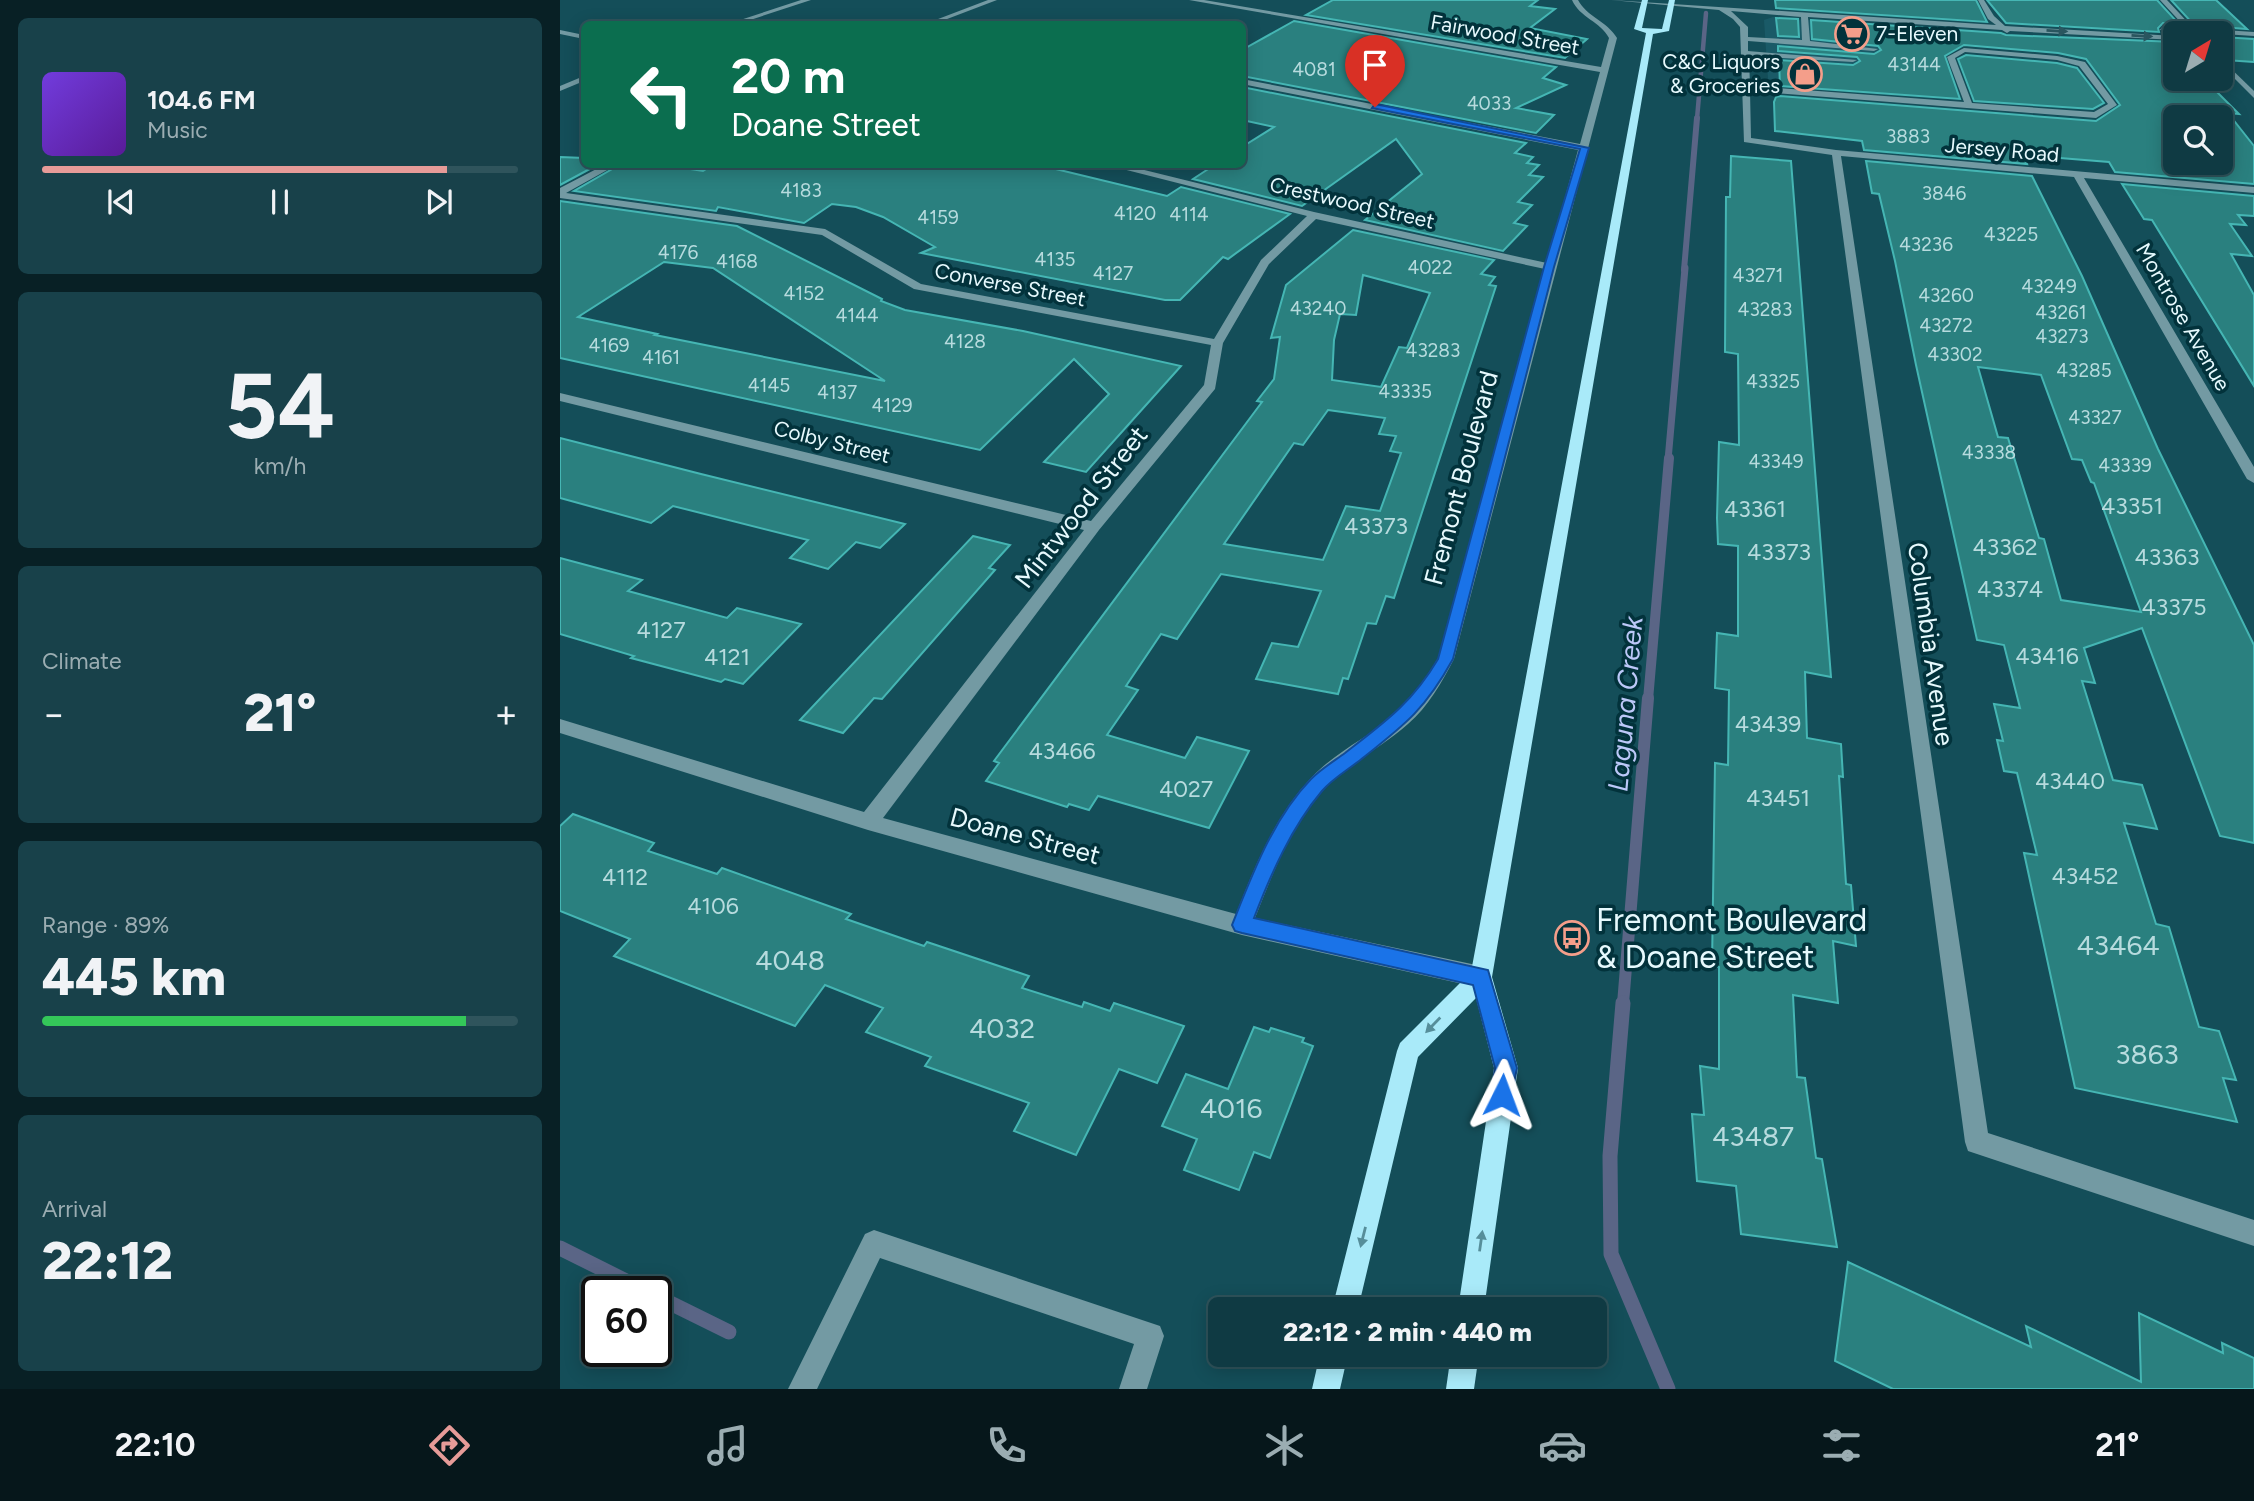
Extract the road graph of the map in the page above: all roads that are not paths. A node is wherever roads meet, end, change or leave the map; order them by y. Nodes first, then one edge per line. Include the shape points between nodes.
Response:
1 (808, 0) edge
2 (994, 0) edge
3 (1192, 0) edge
4 (1575, 0) edge
5 (1614, 0) edge
6 (1727, 0) edge
7 (1981, 0) edge
8 (2163, 0) edge
9 (1644, 1) edge
10 (1671, 2) edge
11 (1771, 3) dead end
12 (1722, 9) junction
13 (1766, 12) junction
14 (1804, 15) junction
15 (1977, 16) dead end
16 (1991, 17) junction
17 (2002, 18) dead end
18 (742, 21) edge
19 (938, 21) edge
20 (2183, 21) edge
21 (2067, 22) dead end
22 (1744, 27) junction
23 (2005, 28) junction
24 (2163, 30) edge
25 (560, 32) edge
26 (1650, 32) junction
27 (2233, 33) edge
28 (2254, 34) edge
29 (581, 36) edge
30 (2163, 37) edge
31 (1744, 39) junction
32 (2233, 42) edge
33 (1805, 43) junction
34 (2254, 43) edge
35 (1874, 49) dead end
36 (1745, 53) junction
37 (2022, 54) junction
38 (1853, 60) dead end
39 (1605, 70) junction
40 (2233, 74) edge
41 (581, 79) edge
42 (1246, 82) edge
43 (1747, 88) junction
44 (560, 89) edge
45 (2254, 96) edge
46 (1969, 104) junction
47 (1584, 148) junction
48 (1836, 153) junction
49 (607, 168) edge
50 (1123, 168) edge
51 (2078, 175) junction
52 (2254, 190) edge
53 (560, 193) edge
54 (1314, 215) junction
55 (1549, 267) junction
56 (1217, 343) junction
57 (560, 397) edge
58 (2232, 440) junction
59 (2254, 443) edge
60 (2254, 479) edge
61 (1094, 527) junction
62 (560, 726) edge
63 (868, 822) junction
64 (1242, 925) junction
65 (1481, 977) junction
66 (2254, 1233) edge
67 (1348, 1297) edge
68 (1473, 1297) edge
69 (1331, 1367) edge
70 (1463, 1367) edge
71 (802, 1389) edge
72 (1133, 1389) edge
73 (1326, 1389) edge
74 (1460, 1389) edge

1 - 18 street
2 - 19 street
3 - 39 street, Fairwood Street
4 - 39 street, Fremont Boulevard via 1583,13 1614,38
5 - 9 street
6 - 11 street
7 - 16 street
8 - 20 street
9 - 10 street
9 - 26 main road via 1638,29
10 - 12 street
10 - 26 main road via 1665,31
12 - 13 street
12 - 22 street
13 - 14 street
13 - 22 street
14 - 23 street
14 - 33 street
15 - 16 street
16 - 17 street
16 - 23 street
21 - 24 street
22 - 31 street
23 -> 30 street
23 - 37 street
25 - 29 street
26 - 65 main road
27 - 28 street
31 - 33 street
31 - 36 street
32 - 34 street
33 - 35 street
36 - 38 street
36 - 43 street
37 - 46 street via 1964,50 1951,57
37 - 46 street via 2082,65 2113,105 2096,115
39 - 47 street, Fremont Boulevard
40 - 45 street
41 - 44 street
42 - 47 street
43 - 46 street
43 - 48 street, Jersey Road via 1747,140
47 - 55 street, Fremont Boulevard
48 - 51 street, Jersey Road
48 - 66 street, Columbia Avenue via 1977,1142
49 - 53 street
50 - 54 street, Crestwood Street
51 - 52 street, Jersey Road
51 - 58 street, Montrose Avenue
53 - 56 street, Converse Street via 825,232 918,287
54 - 55 street, Crestwood Street
54 - 56 street, Mintwood Street via 1265,262
55 - 64 street, Fremont Boulevard via 1446,659 1403,718 1317,784 1263,871
56 - 61 street, Mintwood Street via 1210,386
57 - 61 street, Colby Street
58 - 59 street
58 - 60 street, Montrose Avenue
61 - 63 street, Mintwood Street
62 - 63 street, Doane Street
63 - 64 street, Doane Street
64 - 65 street, Doane Street
65 -> 67 main road via 1408,1051
68 -> 65 main road via 1506,1068
69 - 73 main road
70 - 74 main road
71 - 72 street via 874,1242 1150,1336

